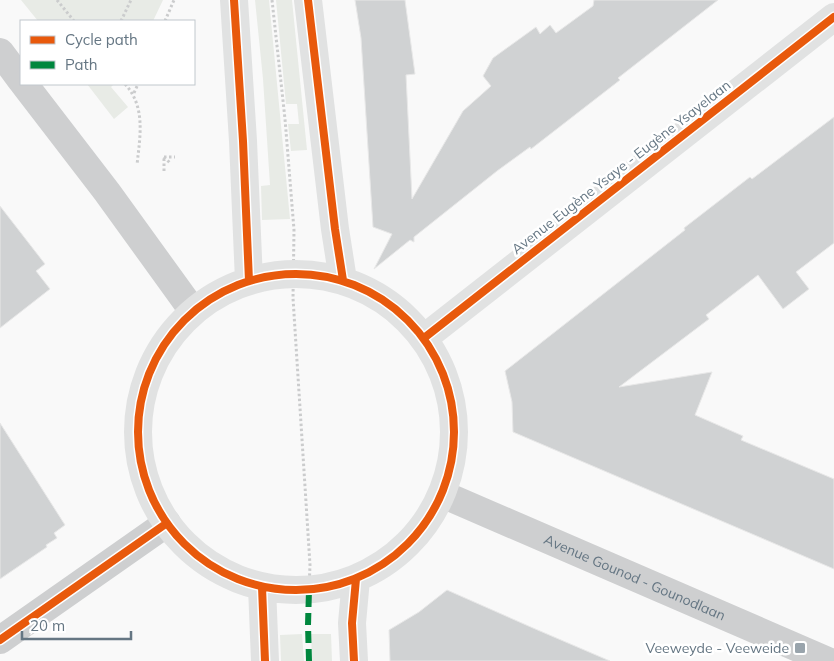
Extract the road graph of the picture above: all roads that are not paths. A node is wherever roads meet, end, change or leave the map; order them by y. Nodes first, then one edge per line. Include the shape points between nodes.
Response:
1 (234, 0) edge
2 (308, 0) edge
3 (834, 17) edge
4 (0, 52) edge
5 (20, 79) edge
6 (25, 85) edge
7 (249, 280) junction
8 (343, 280) junction
9 (193, 311) junction
10 (424, 338) junction
11 (442, 494) junction
12 (167, 523) junction
13 (356, 580) junction
14 (262, 587) junction
15 (0, 640) edge
16 (265, 661) edge
17 (354, 661) edge
18 (828, 661) edge

1 - 7 main road
2 - 8 main road
3 - 10 main road, Avenue Eugène Ysaye - Eugène Ysayelaan
4 - 5 street
6 - 9 street
7 - 8 main road via 294,273
7 - 9 main road
8 - 10 main road via 374,294 401,313
9 - 12 main road via 162,349 149,374 139,412 139,451 148,489
10 - 11 main road via 441,366 451,397 455,430 452,462
11 - 13 main road via 416,536 391,559
11 - 18 street, Avenue Gounod - Gounodlaan
12 - 14 main road via 186,546 209,564 234,578
12 - 15 street
13 - 14 main road via 309,590
13 - 17 main road via 352,623
14 - 16 main road

